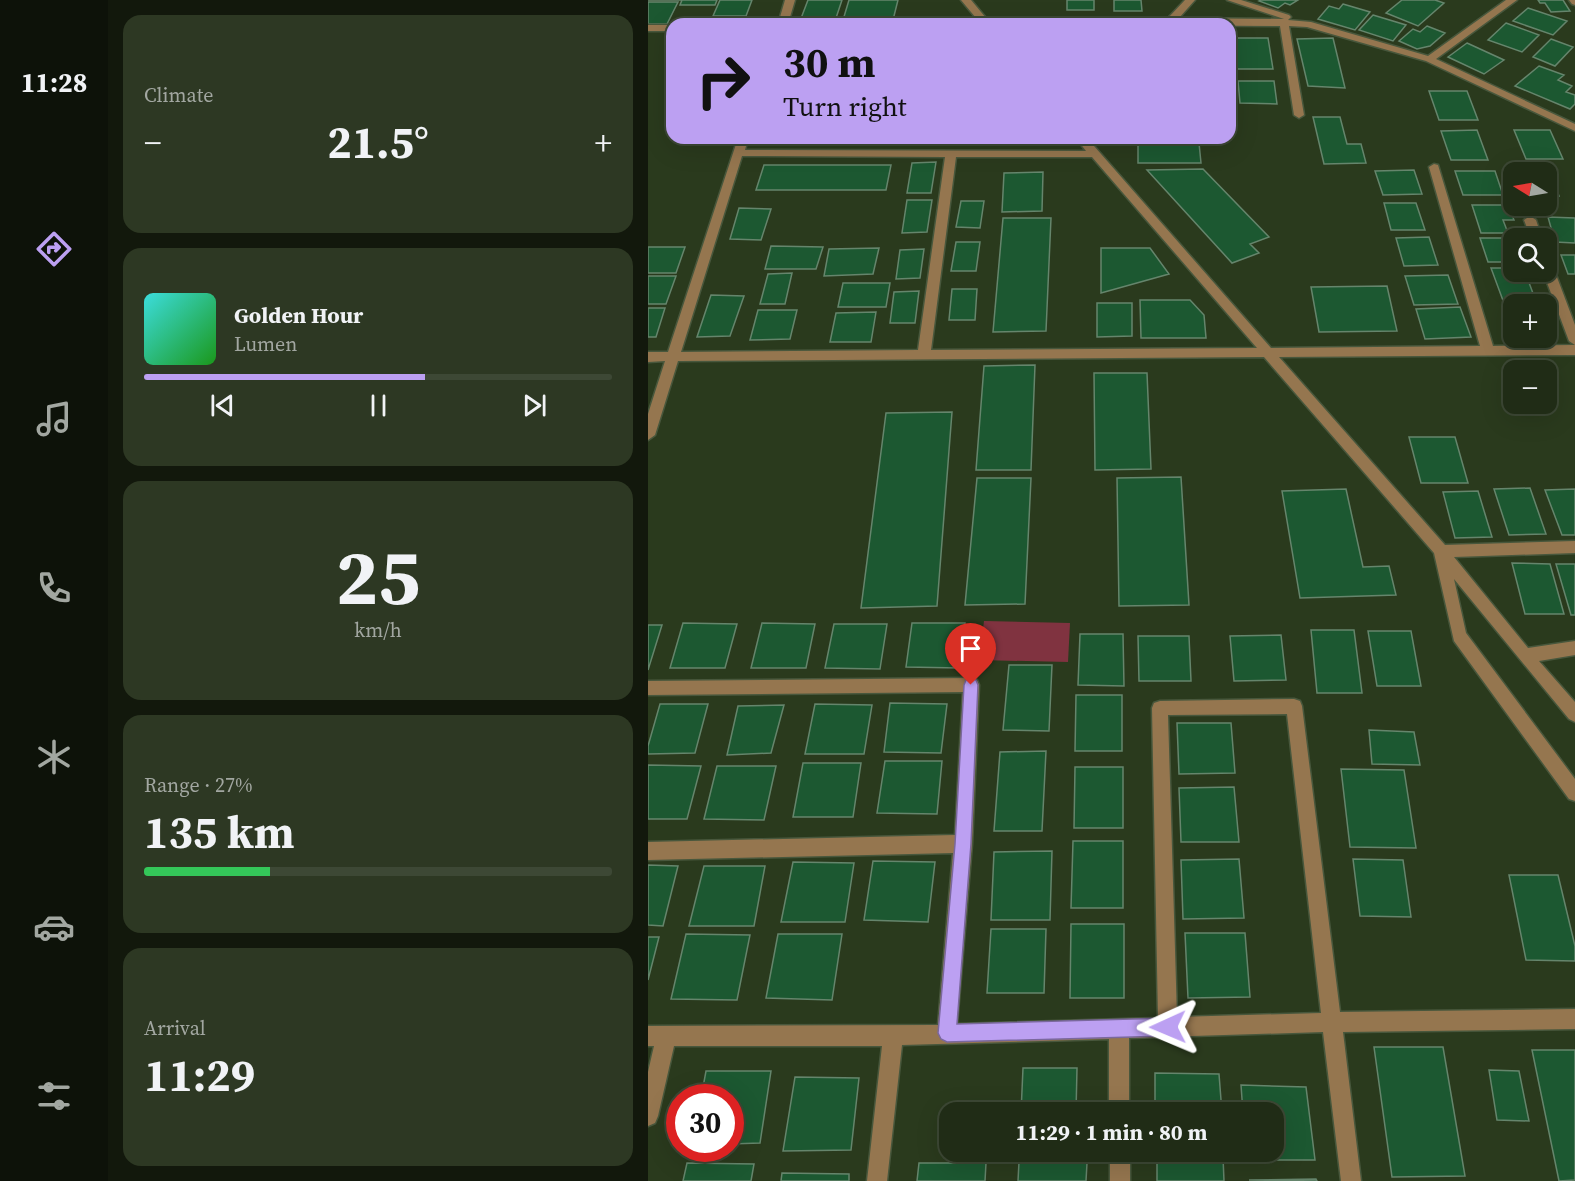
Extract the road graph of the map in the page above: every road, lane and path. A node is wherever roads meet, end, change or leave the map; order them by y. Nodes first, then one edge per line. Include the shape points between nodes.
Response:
1 (790, 0) edge
2 (966, 0) edge
3 (1190, 0) edge
4 (1512, 0) edge
5 (1239, 1) edge
6 (785, 18) edge
7 (981, 18) edge
8 (1173, 18) edge
9 (1236, 21) joint
10 (1284, 22) junction
11 (1308, 24) junction
12 (648, 28) edge
13 (666, 28) edge
14 (1429, 59) junction
15 (1299, 115) dead end
16 (1575, 128) edge
17 (741, 144) edge
18 (1087, 144) edge
19 (738, 153) junction
20 (951, 153) junction
21 (1095, 154) junction
22 (1434, 167) dead end
23 (1530, 220) dead end
24 (1533, 228) edge
25 (1553, 282) edge
26 (1575, 341) edge
27 (1488, 351) junction
28 (1575, 351) edge
29 (1267, 353) junction
30 (924, 356) junction
31 (648, 357) edge
32 (674, 357) junction
33 (648, 435) edge
34 (1575, 547) edge
35 (1441, 551) junction
36 (1575, 648) edge
37 (1525, 656) junction
38 (648, 688) edge
39 (1575, 714) edge
40 (1575, 793) edge
41 (963, 844) junction
42 (648, 851) edge
43 (1575, 1019) edge
44 (1333, 1022) junction
45 (1168, 1027) junction
46 (1119, 1028) junction
47 (947, 1033) junction
48 (657, 1036) edge
49 (893, 1036) junction
50 (1119, 1102) edge
51 (648, 1116) edge
52 (1120, 1162) edge
53 (878, 1181) edge
54 (1120, 1181) edge
55 (1351, 1181) edge

1 - 6 street
2 - 7 street
3 - 8 street
4 - 14 street
5 - 9 street
5 - 11 street
9 - 10 street
10 - 11 street
10 - 15 street
11 - 14 street
12 - 13 street
14 - 16 street
17 - 19 street
18 - 21 street
19 - 20 street
19 - 32 street
20 - 21 street
20 - 30 street
21 - 29 street
22 - 27 street
23 - 24 street
25 - 26 street
27 - 28 street
27 - 29 street
29 - 30 street
29 - 35 street
30 - 32 street
31 - 32 street
32 - 33 street
34 - 35 street
35 - 37 street
35 - 40 street via 1459,636
36 - 37 street
37 - 39 street
38 - 41 street via 971,685
41 - 42 street
41 - 47 street
43 - 44 street
44 - 45 street
44 - 45 street via 1294,706 1160,708
44 - 55 street
45 - 46 street
46 - 47 street
46 - 50 street
47 - 49 street
48 - 49 street
48 - 51 street
49 - 53 street
52 - 54 street

